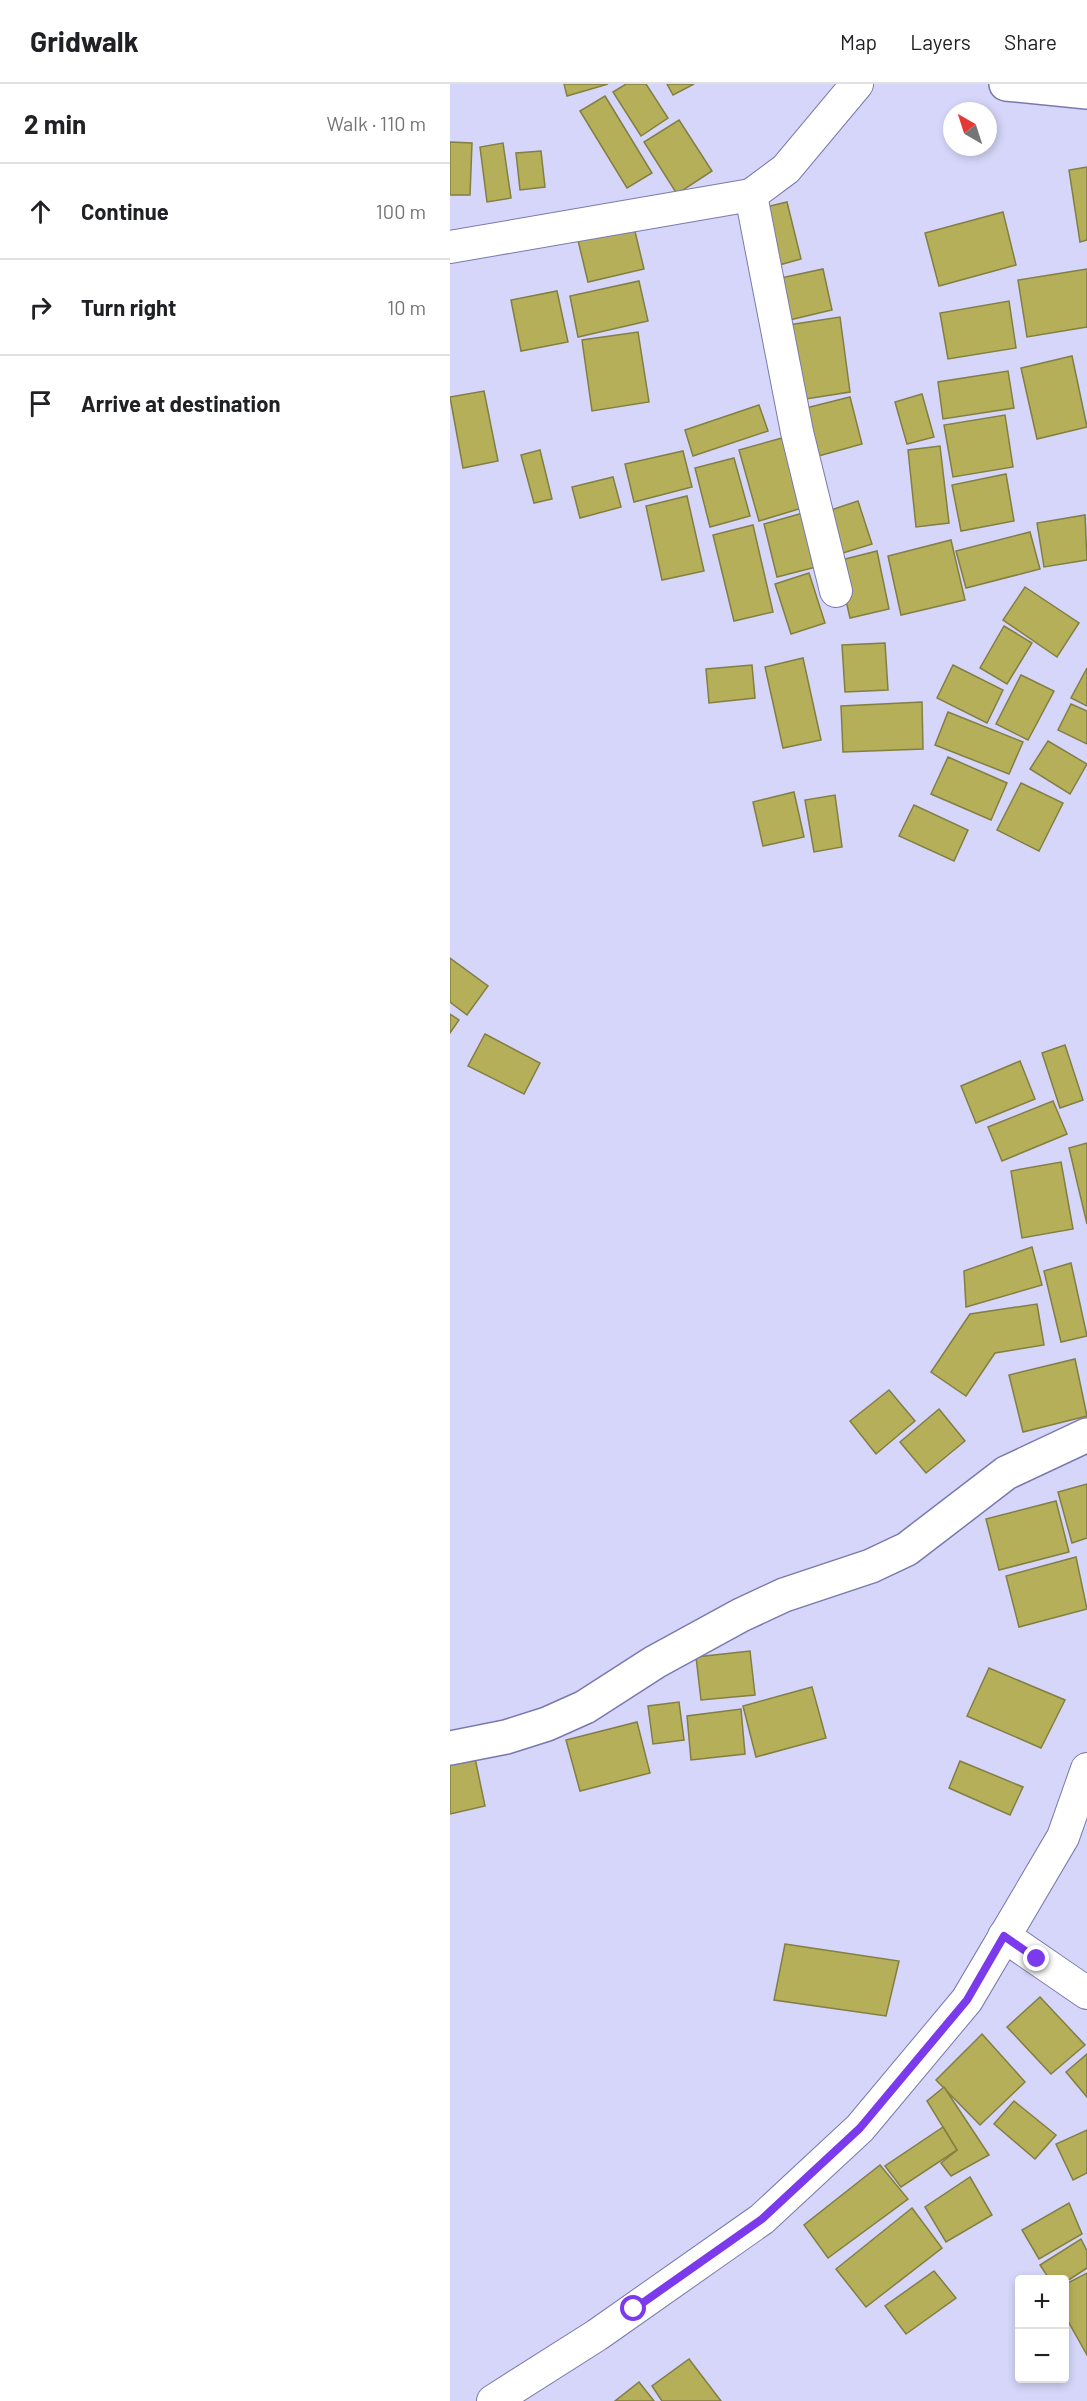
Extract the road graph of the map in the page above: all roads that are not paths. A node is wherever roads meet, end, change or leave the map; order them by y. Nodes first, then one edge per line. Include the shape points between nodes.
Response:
1 (857, 84) edge
2 (1006, 84) edge
3 (1087, 92) edge
4 (751, 195) junction
5 (450, 247) edge
6 (836, 591) dead end
7 (1087, 1436) edge
8 (450, 1748) edge
9 (1087, 1769) edge
10 (1004, 1936) junction
11 (1087, 1994) edge
12 (500, 2399) edge

1 - 4 street via 786,170
2 - 3 main road
4 - 5 street
4 - 6 street via 797,432
7 - 8 main road via 1006,1473 907,1549 741,1615 655,1662 585,1707 506,1737
9 - 10 street via 1063,1837
10 - 11 street
10 - 12 street via 967,2000 860,2128 762,2219

